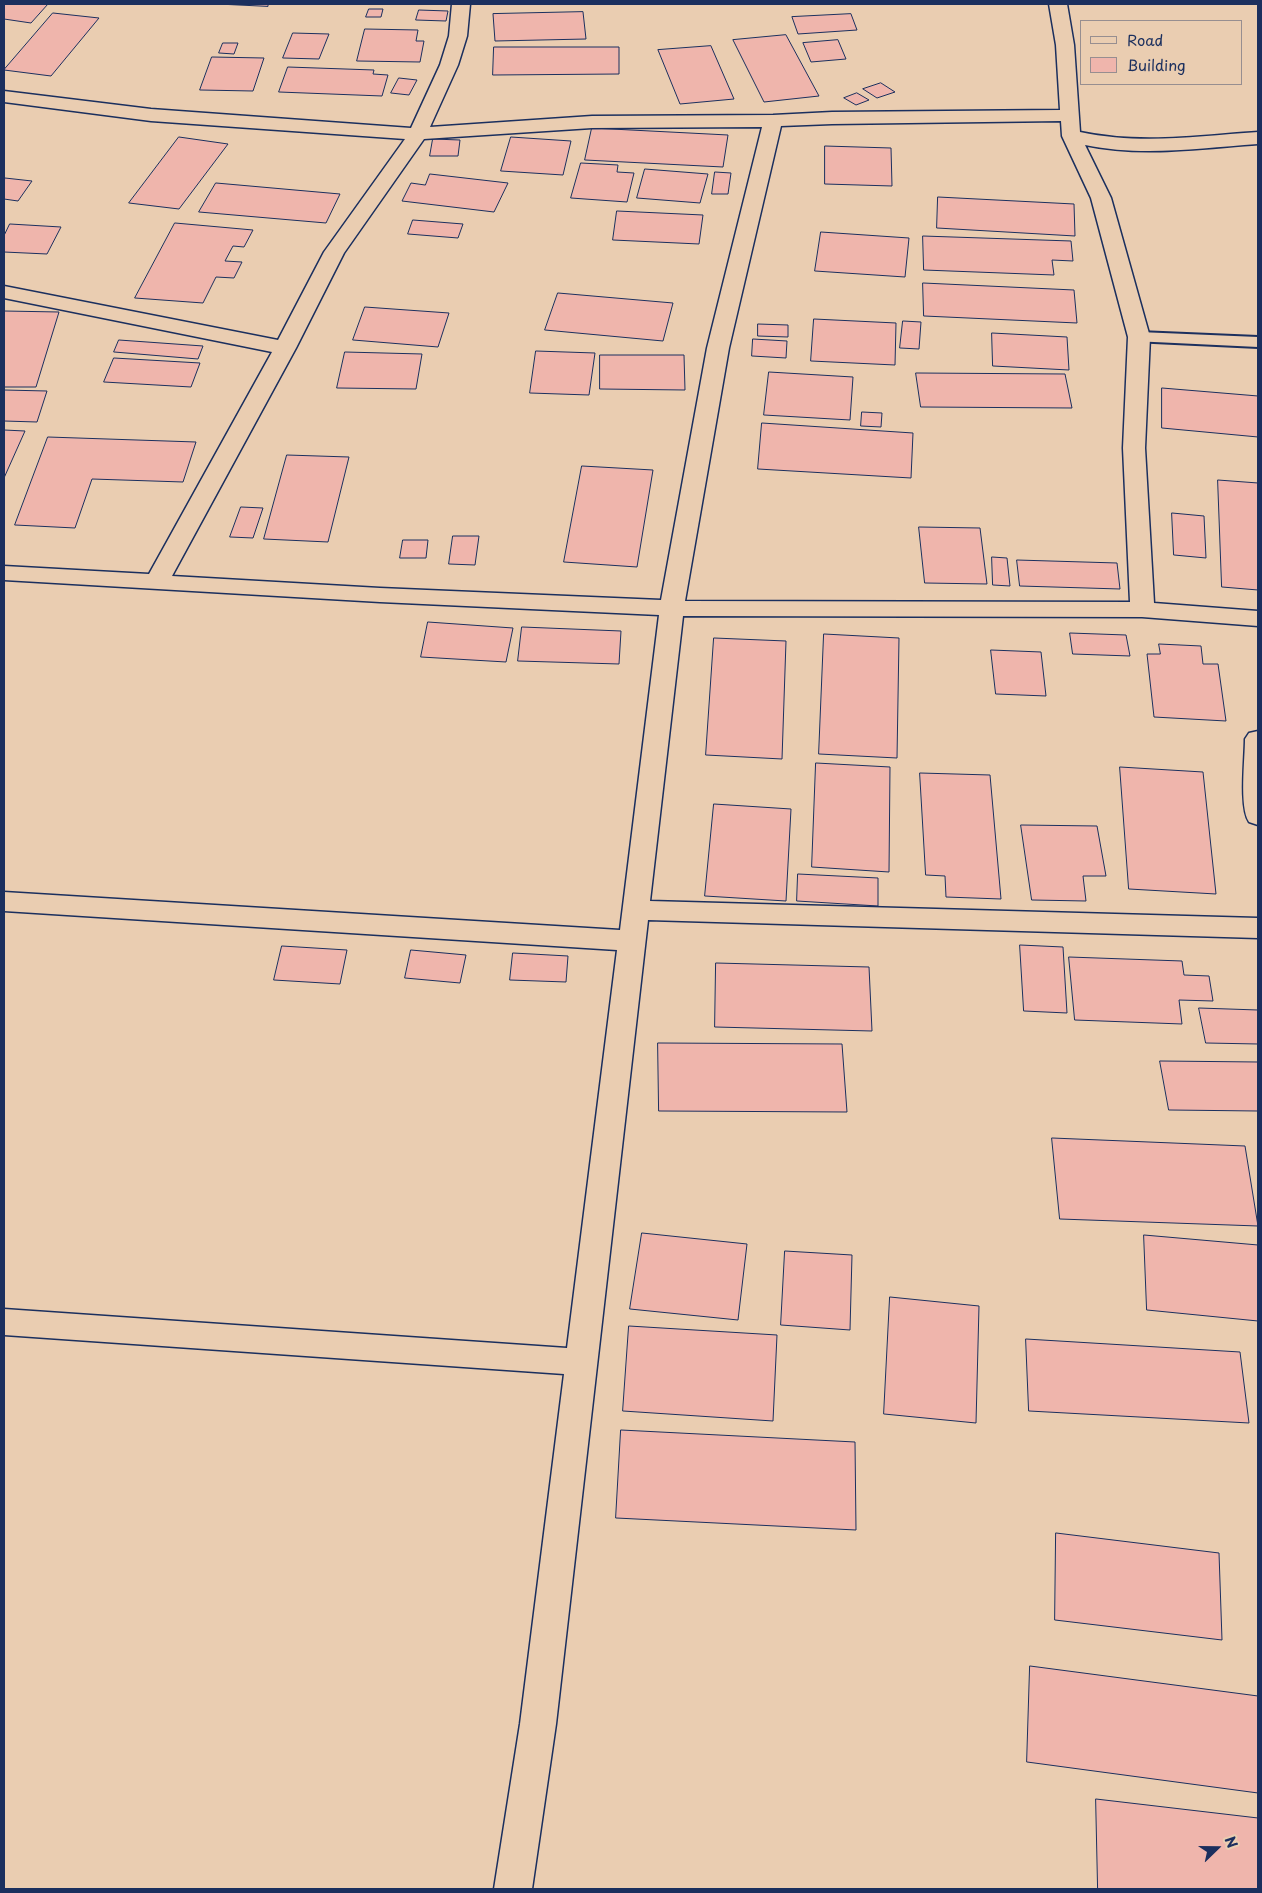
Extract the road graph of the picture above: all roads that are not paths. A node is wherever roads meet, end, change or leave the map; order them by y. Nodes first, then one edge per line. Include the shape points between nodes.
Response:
1 (461, 4) edge
2 (1058, 4) edge
3 (4, 96) edge
4 (1070, 115) junction
5 (773, 121) junction
6 (418, 134) junction
7 (1071, 136) junction
8 (1258, 138) edge
9 (4, 292) edge
10 (1139, 337) junction
11 (1258, 342) edge
12 (285, 348) junction
13 (4, 573) edge
14 (156, 582) junction
15 (672, 608) junction
16 (1142, 610) junction
17 (1258, 619) edge
18 (1258, 739) edge
19 (1258, 816) edge
20 (4, 902) edge
21 (636, 910) junction
22 (1258, 928) edge
23 (632, 940) junction
24 (4, 1322) edge
25 (581, 1362) junction
26 (513, 1889) edge

1 - 6 street via 458,36 449,65
2 - 4 street via 1065,45
3 - 6 street via 151,115
4 - 5 street
4 - 7 street
5 - 6 street via 592,122
5 - 15 street via 718,348
6 - 12 street via 334,252
7 - 8 street via 1109,144 1160,146
7 - 10 street via 1101,198
9 - 12 street
10 - 11 lane
10 - 16 street via 1134,448
12 - 14 street
13 - 14 street
14 - 15 street
15 - 16 street
15 - 21 street
16 - 17 street
18 - 19 street
20 - 23 street
21 - 22 street
21 - 23 street
23 - 25 street
24 - 25 street
25 - 26 street via 538,1724

